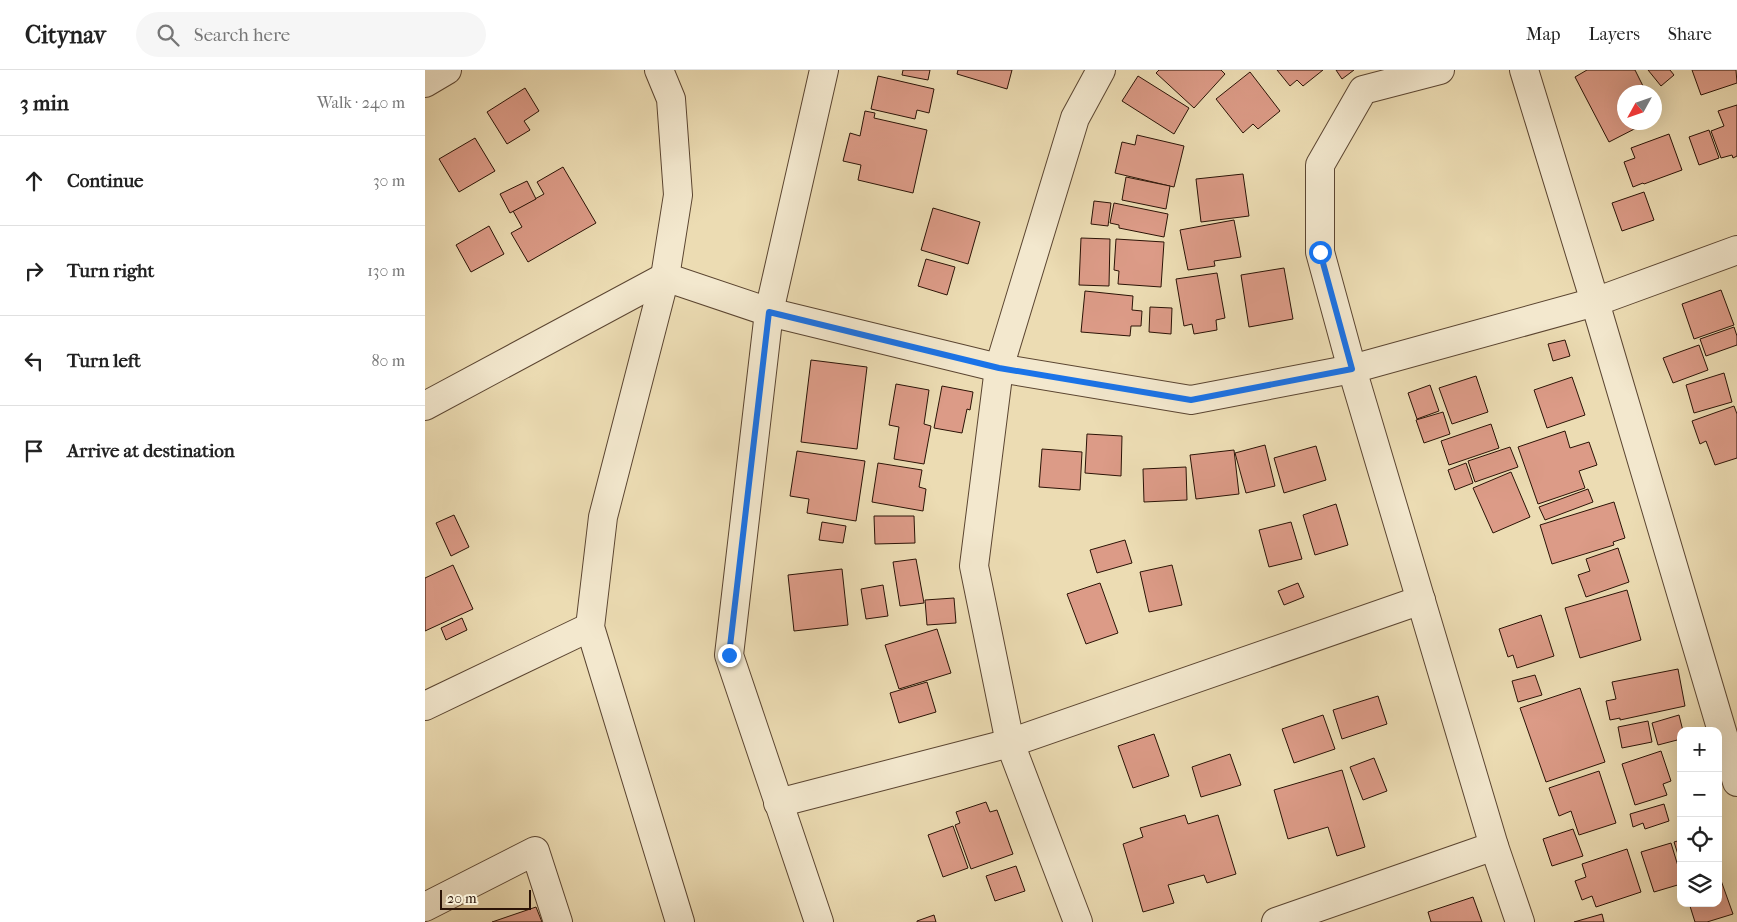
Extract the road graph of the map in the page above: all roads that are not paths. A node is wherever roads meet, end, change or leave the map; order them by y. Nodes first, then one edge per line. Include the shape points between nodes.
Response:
1 (447, 70) edge
2 (659, 70) edge
3 (824, 70) edge
4 (1101, 70) edge
5 (1440, 70) edge
6 (1524, 70) edge
7 (425, 83) edge
8 (1737, 250) edge
9 (665, 277) junction
10 (1595, 302) junction
11 (769, 312) junction
12 (999, 368) junction
13 (1352, 369) junction
14 (425, 406) edge
15 (1421, 600) junction
16 (590, 628) junction
17 (425, 706) edge
18 (1010, 743) junction
19 (1737, 782) edge
20 (778, 802) junction
21 (1494, 846) junction
22 (425, 907) edge
23 (558, 922) edge
24 (680, 922) edge
25 (819, 922) edge
26 (1078, 922) edge
27 (1276, 922) edge
28 (1520, 922) edge

1 - 7 street
2 - 9 street via 671,99 677,195
3 - 11 street
4 - 12 street via 1075,118
5 - 13 street via 1363,90 1320,165 1320,252
6 - 10 street
8 - 10 street
9 - 11 street
9 - 14 street
9 - 16 street via 603,517
10 - 13 street
10 - 19 street
11 - 12 street
11 - 20 street via 729,655
12 - 13 street via 1191,400
12 - 18 street via 974,566
13 - 15 street
15 - 18 street
15 - 21 street
16 - 17 street
16 - 24 street
18 - 20 street
18 - 26 street
20 - 25 street
21 - 27 street
21 - 28 street
22 - 23 street via 535,851

